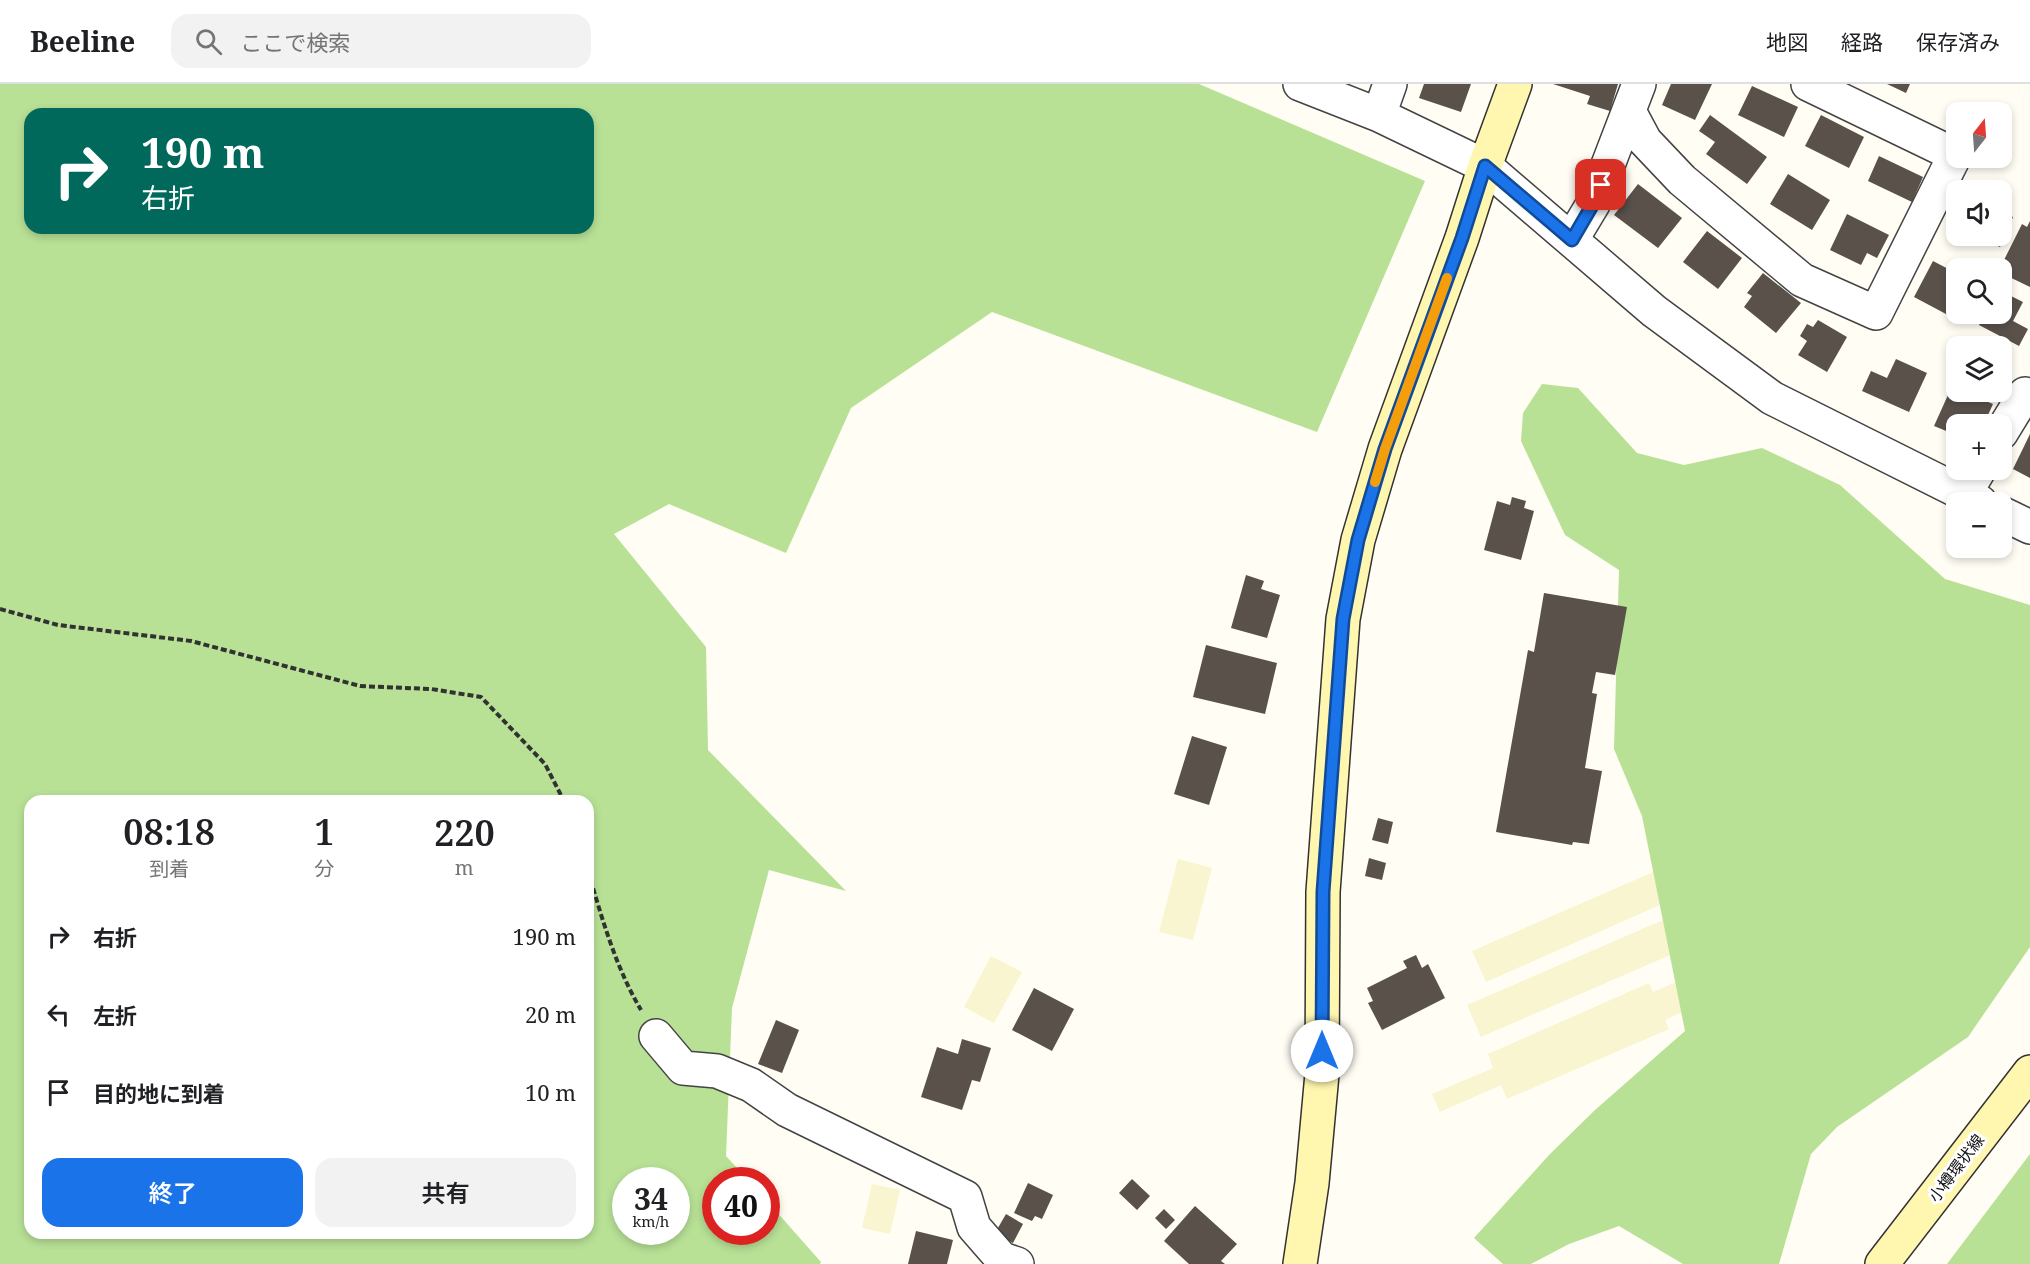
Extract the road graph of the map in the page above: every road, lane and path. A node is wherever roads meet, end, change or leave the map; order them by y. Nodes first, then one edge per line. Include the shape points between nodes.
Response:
1 (1300, 84) edge
2 (1390, 84) edge
3 (1515, 84) edge
4 (1808, 84) edge
5 (1634, 97) edge
6 (1379, 116) junction
7 (1485, 166) junction
8 (1572, 240) junction
9 (2028, 392) edge
10 (2012, 416) edge
11 (1974, 489) edge
12 (2012, 518) edge
13 (2030, 527) edge
14 (0, 609) edge
15 (561, 795) edge
16 (594, 891) edge
17 (656, 1036) joint
18 (2030, 1072) edge
19 (1891, 1253) edge
20 (1017, 1264) edge
21 (1300, 1264) edge

1 - 6 street
2 - 6 street
3 - 7 street
4 - 5 street via 1955,155 1876,313 1802,280 1682,180 1645,141
5 - 8 street via 1593,204
6 - 7 street
7 - 8 street
7 - 21 street via 1385,449 1358,540 1343,619 1323,892 1322,1074
8 - 11 street via 1654,311 1772,398
9 - 10 street
12 - 13 street
14 - 15 path via 58,625 190,641 360,686 432,689 481,697 545,764
16 - 17 path via 625,983
17 - 20 street via 683,1068 717,1071 751,1084 787,1110 965,1197 974,1227 1002,1259
18 - 19 street, 小樽環状線

